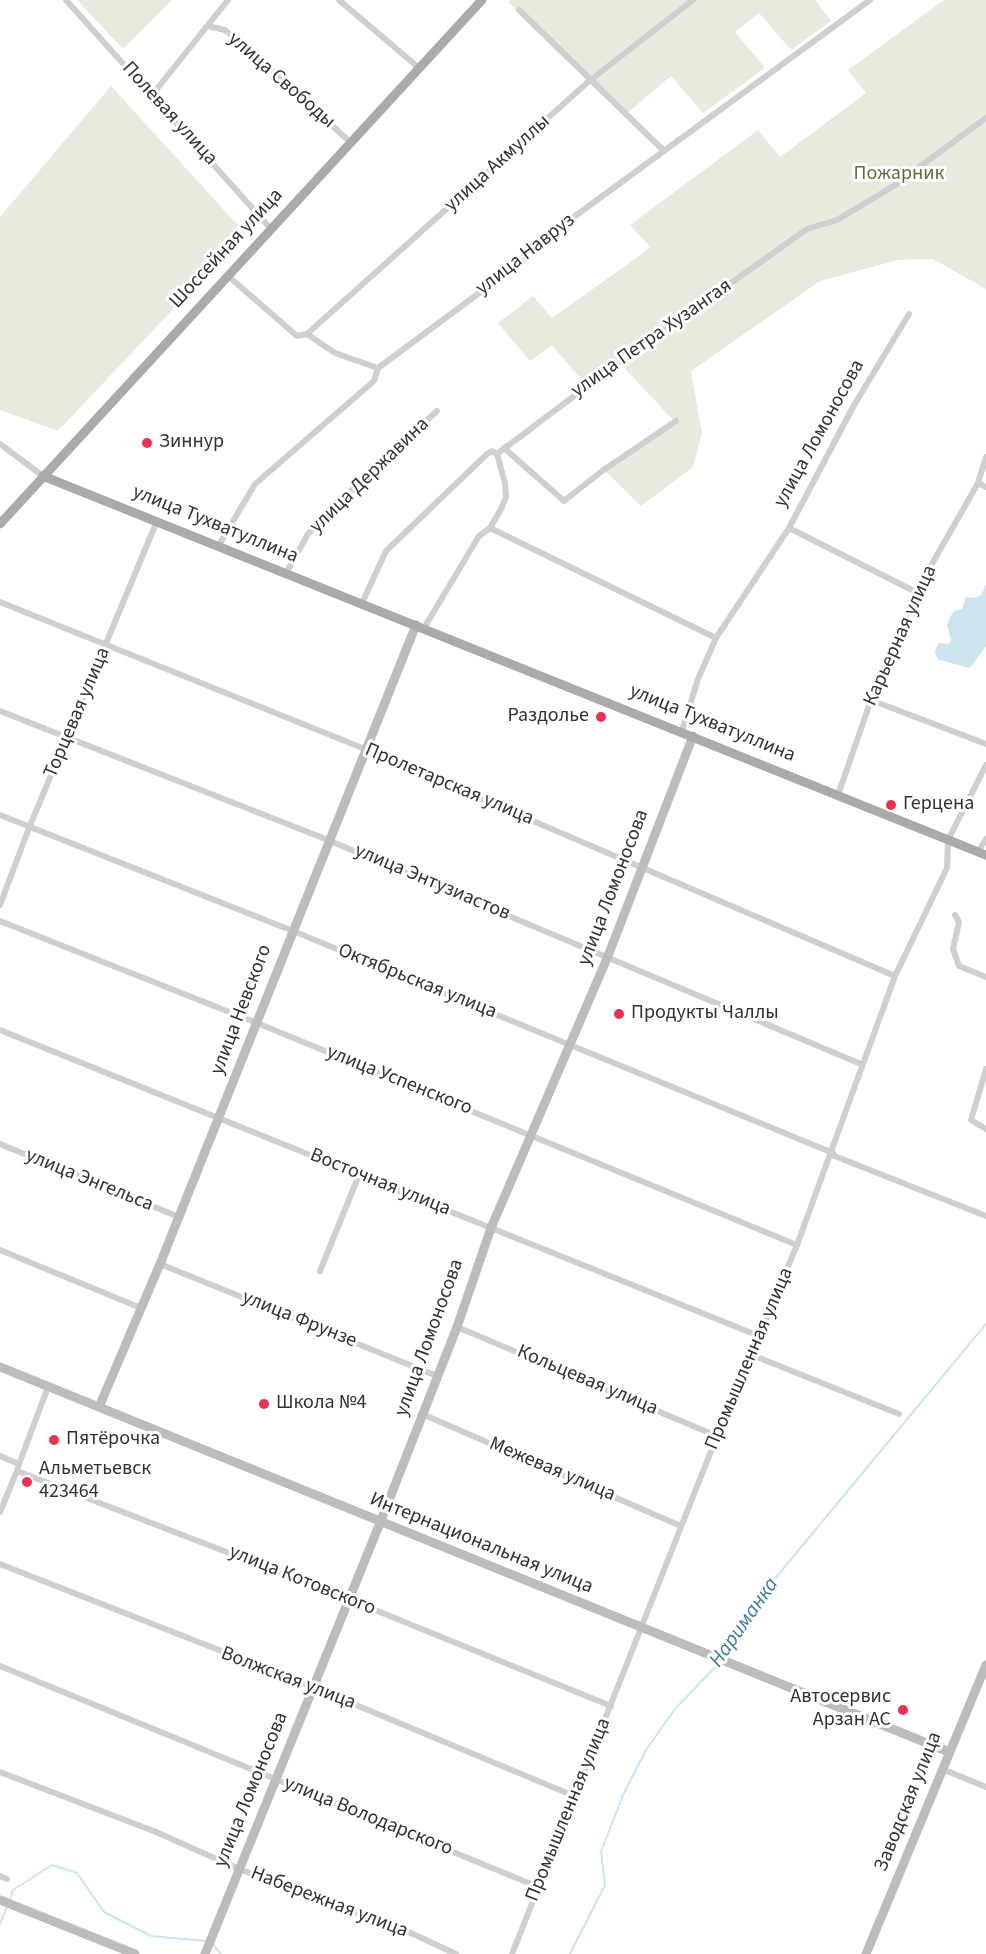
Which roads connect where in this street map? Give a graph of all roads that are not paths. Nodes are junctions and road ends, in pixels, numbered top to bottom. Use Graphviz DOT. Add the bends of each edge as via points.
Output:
graph roads {
  1 [pos="66,0"];
  2 [pos="228,0"];
  3 [pos="339,0"];
  4 [pos="482,0"];
  5 [pos="693,0"];
  6 [pos="870,0"];
  7 [pos="519,10"];
  8 [pos="208,26"];
  9 [pos="419,68"];
  10 [pos="591,80"];
  11 [pos="152,95"];
  12 [pos="986,118"];
  13 [pos="350,142"];
  14 [pos="664,151"];
  15 [pos="271,229"];
  16 [pos="227,275"];
  17 [pos="909,314"];
  18 [pos="307,334"];
  19 [pos="378,368"];
  20 [pos="437,411"];
  21 [pos="676,421"];
  22 [pos="0,444"];
  23 [pos="504,448"];
  24 [pos="496,454"];
  25 [pos="986,457"];
  26 [pos="43,476"];
  27 [pos="978,483"];
  28 [pos="986,487"];
  29 [pos="157,521"];
  30 [pos="0,524"];
  31 [pos="490,528"];
  32 [pos="789,528"];
  33 [pos="219,545"];
  34 [pos="286,573"];
  35 [pos="916,592"];
  36 [pos="0,602"];
  37 [pos="362,603"];
  38 [pos="420,627"];
  39 [pos="716,638"];
  40 [pos="108,644"];
  41 [pos="871,700"];
  42 [pos="0,711"];
  43 [pos="682,731"];
  44 [pos="693,736"];
  45 [pos="67,739"];
  46 [pos="986,744"];
  47 [pos="364,748"];
  48 [pos="986,765"];
  49 [pos="838,795"];
  50 [pos="0,815"];
  51 [pos="29,828"];
  52 [pos="328,840"];
  53 [pos="948,840"];
  54 [pos="986,840"];
  55 [pos="982,854"];
  56 [pos="641,866"];
  57 [pos="0,905"];
  58 [pos="955,915"];
  59 [pos="0,921"];
  60 [pos="293,931"];
  61 [pos="608,956"];
  62 [pos="895,976"];
  63 [pos="986,978"];
  64 [pos="257,1023"];
  65 [pos="0,1030"];
  66 [pos="571,1045"];
  67 [pos="861,1064"];
  68 [pos="986,1069"];
  69 [pos="219,1118"];
  70 [pos="986,1129"];
  71 [pos="532,1135"];
  72 [pos="0,1144"];
  73 [pos="833,1154"];
  74 [pos="359,1175"];
  75 [pos="986,1216"];
  76 [pos="179,1217"];
  77 [pos="491,1228"];
  78 [pos="797,1245"];
  79 [pos="0,1250"];
  80 [pos="160,1264"];
  81 [pos="320,1271"];
  82 [pos="141,1308"];
  83 [pos="457,1326"];
  84 [pos="759,1336"];
  85 [pos="752,1355"];
  86 [pos="0,1367"];
  87 [pos="437,1376"];
  88 [pos="48,1387"];
  89 [pos="99,1407"];
  90 [pos="422,1414"];
  91 [pos="899,1414"];
  92 [pos="717,1436"];
  93 [pos="0,1456"];
  94 [pos="18,1467"];
  95 [pos="0,1512"];
  96 [pos="380,1523"];
  97 [pos="681,1526"];
  98 [pos="0,1564"];
  99 [pos="348,1599"];
  100 [pos="641,1629"];
  101 [pos="986,1665"];
  102 [pos="0,1666"];
  103 [pos="313,1688"];
  104 [pos="611,1706"];
  105 [pos="949,1752"];
  106 [pos="942,1769"];
  107 [pos="0,1772"];
  108 [pos="276,1779"];
  109 [pos="986,1787"];
  110 [pos="574,1796"];
  111 [pos="239,1869"];
  112 [pos="536,1887"];
  113 [pos="1,1900"];
  114 [pos="205,1952"];
  115 [pos="135,1954"];
  116 [pos="456,1954"];
  117 [pos="512,1954"];
  118 [pos="866,1954"];
  1 -- 11 [label="street, Полевая улица"];
  2 -- 8 [label="street"];
  3 -- 9 [label="street"];
  4 -- 9 [label="main road, Шоссейная улица"];
  5 -- 10 [label="street, улица Акмуллы"];
  6 -- 14 [label="street, улица Навруз"];
  7 -- 10 [label="street"];
  8 -- 11 [label="street"];
  8 -- 13 [label="street, улица Свободы" via="225,30 244,45"];
  9 -- 13 [label="main road, Шоссейная улица"];
  10 -- 14 [label="street"];
  10 -- 18 [label="street, улица Акмуллы"];
  11 -- 15 [label="street, Полевая улица"];
  12 -- 23 [label="street, улица Петра Хузангая" via="892,188 837,220 807,229"];
  13 -- 15 [label="main road, Шоссейная улица"];
  14 -- 19 [label="street, улица Навруз"];
  15 -- 16 [label="main road, Шоссейная улица"];
  16 -- 18 [label="street" via="287,330 297,336"];
  16 -- 26 [label="main road, Шоссейная улица"];
  17 -- 32 [label="street, улица Ломоносова" via="853,407"];
  18 -- 19 [label="street" via="335,353"];
  19 -- 33 [label="street, улица Навруз" via="374,381 255,484"];
  20 -- 34 [label="street, улица Державина" via="331,509 308,534"];
  21 -- 23 [label="street" via="564,501"];
  22 -- 26 [label="street, улица Тухватуллина"];
  23 -- 24 [label="street, улица Петра Хузангая"];
  24 -- 31 [label="street" via="506,497"];
  24 -- 37 [label="street, улица Петра Хузангая" via="487,454 386,551"];
  25 -- 27 [label="street, Карьерная улица"];
  26 -- 29 [label="main road, улица Тухватуллина"];
  26 -- 30 [label="main road, Шоссейная улица"];
  27 -- 28 [label="street"];
  27 -- 35 [label="street, Карьерная улица"];
  29 -- 33 [label="main road, улица Тухватуллина"];
  29 -- 40 [label="street, Торцевая улица"];
  31 -- 38 [label="street" via="479,536"];
  31 -- 39 [label="street"];
  32 -- 35 [label="street"];
  32 -- 39 [label="street, улица Ломоносова"];
  33 -- 34 [label="main road, улица Тухватуллина"];
  34 -- 37 [label="main road, улица Тухватуллина"];
  35 -- 41 [label="street, Карьерная улица"];
  36 -- 40 [label="street, Пролетарская улица"];
  37 -- 38 [label="main road, улица Тухватуллина"];
  38 -- 43 [label="main road, улица Тухватуллина"];
  38 -- 47 [label="street, улица Невского"];
  39 -- 43 [label="street, улица Ломоносова"];
  40 -- 45 [label="street, Торцевая улица"];
  40 -- 47 [label="street, Пролетарская улица"];
  41 -- 46 [label="street"];
  41 -- 49 [label="street, Карьерная улица"];
  42 -- 45 [label="street, улица Энтузиастов"];
  43 -- 44 [label="main road, улица Тухватуллина"];
  44 -- 49 [label="main road, улица Тухватуллина"];
  44 -- 56 [label="street, улица Ломоносова"];
  45 -- 51 [label="street, Торцевая улица"];
  45 -- 52 [label="street, улица Энтузиастов"];
  47 -- 52 [label="street, улица Невского"];
  47 -- 56 [label="street, Пролетарская улица"];
  48 -- 53 [label="street, Промышленная улица"];
  49 -- 53 [label="main road, улица Тухватуллина"];
  50 -- 51 [label="street, Октябрьская улица"];
  51 -- 57 [label="street, Торцевая улица"];
  51 -- 60 [label="street, Октябрьская улица"];
  52 -- 60 [label="street, улица Невского"];
  52 -- 61 [label="street, улица Энтузиастов"];
  53 -- 55 [label="main road, улица Тухватуллина"];
  53 -- 62 [label="street, Промышленная улица" via="947,868"];
  54 -- 55 [label="street"];
  56 -- 61 [label="street, улица Ломоносова"];
  56 -- 62 [label="street, Пролетарская улица"];
  58 -- 63 [label="street" via="959,922 953,949 959,966"];
  59 -- 64 [label="street, улица Успенского"];
  60 -- 64 [label="street, улица Невского"];
  60 -- 66 [label="street, Октябрьская улица"];
  61 -- 66 [label="street, улица Ломоносова"];
  61 -- 67 [label="street, улица Энтузиастов"];
  62 -- 67 [label="street, Промышленная улица"];
  64 -- 69 [label="street, улица Невского"];
  64 -- 71 [label="street, улица Успенского"];
  65 -- 69 [label="street, Восточная улица"];
  66 -- 71 [label="street, улица Ломоносова"];
  66 -- 73 [label="street, Октябрьская улица"];
  67 -- 73 [label="street, Промышленная улица"];
  68 -- 70 [label="street" via="970,1120"];
  69 -- 74 [label="street, Восточная улица"];
  69 -- 76 [label="street, улица Невского"];
  71 -- 77 [label="street, улица Ломоносова"];
  71 -- 78 [label="street, улица Успенского"];
  72 -- 76 [label="street, улица Энгельса"];
  73 -- 75 [label="street, Октябрьская улица"];
  73 -- 78 [label="street, Промышленная улица"];
  74 -- 77 [label="street, Восточная улица"];
  74 -- 81 [label="street"];
  76 -- 80 [label="street, улица Невского"];
  77 -- 83 [label="street, улица Ломоносова"];
  77 -- 84 [label="street, Восточная улица"];
  78 -- 84 [label="street, Промышленная улица"];
  79 -- 82 [label="street"];
  80 -- 82 [label="street, улица Невского"];
  80 -- 87 [label="street, улица Фрунзе"];
  82 -- 89 [label="street, улица Невского"];
  83 -- 87 [label="street, улица Ломоносова"];
  83 -- 92 [label="street, Кольцевая улица"];
  84 -- 85 [label="street, Промышленная улица"];
  85 -- 91 [label="street"];
  85 -- 92 [label="street, Промышленная улица"];
  86 -- 88 [label="street, Интернациональная улица"];
  87 -- 90 [label="street, улица Ломоносова"];
  88 -- 89 [label="street, Интернациональная улица"];
  88 -- 94 [label="street"];
  89 -- 96 [label="street, Интернациональная улица"];
  90 -- 96 [label="street, улица Ломоносова"];
  90 -- 97 [label="street, Межевая улица"];
  92 -- 97 [label="street, Промышленная улица"];
  93 -- 94 [label="street, улица Котовского"];
  94 -- 95 [label="street"];
  94 -- 99 [label="street, улица Котовского"];
  96 -- 99 [label="street, улица Ломоносова"];
  96 -- 100 [label="street, Интернациональная улица"];
  97 -- 100 [label="street, Промышленная улица"];
  98 -- 103 [label="street, Волжская улица"];
  99 -- 103 [label="street, улица Ломоносова"];
  99 -- 104 [label="street, улица Котовского"];
  100 -- 104 [label="street, Промышленная улица"];
  100 -- 105 [label="street, Интернациональная улица"];
  101 -- 105 [label="street, Заводская улица"];
  102 -- 108 [label="street, улица Володарского"];
  103 -- 108 [label="street, улица Ломоносова"];
  103 -- 110 [label="street, Волжская улица"];
  104 -- 110 [label="street, Промышленная улица"];
  105 -- 106 [label="street, Заводская улица"];
  106 -- 109 [label="street"];
  106 -- 118 [label="street, Заводская улица"];
  107 -- 111 [label="street, Набережная улица" via="156,1832"];
  108 -- 111 [label="street, улица Ломоносова"];
  108 -- 112 [label="street, улица Володарского"];
  110 -- 112 [label="street, Промышленная улица"];
  111 -- 114 [label="street, улица Ломоносова"];
  111 -- 116 [label="street, Набережная улица" via="375,1919"];
  112 -- 117 [label="street, Промышленная улица"];
  113 -- 115 [label="street"];
}
